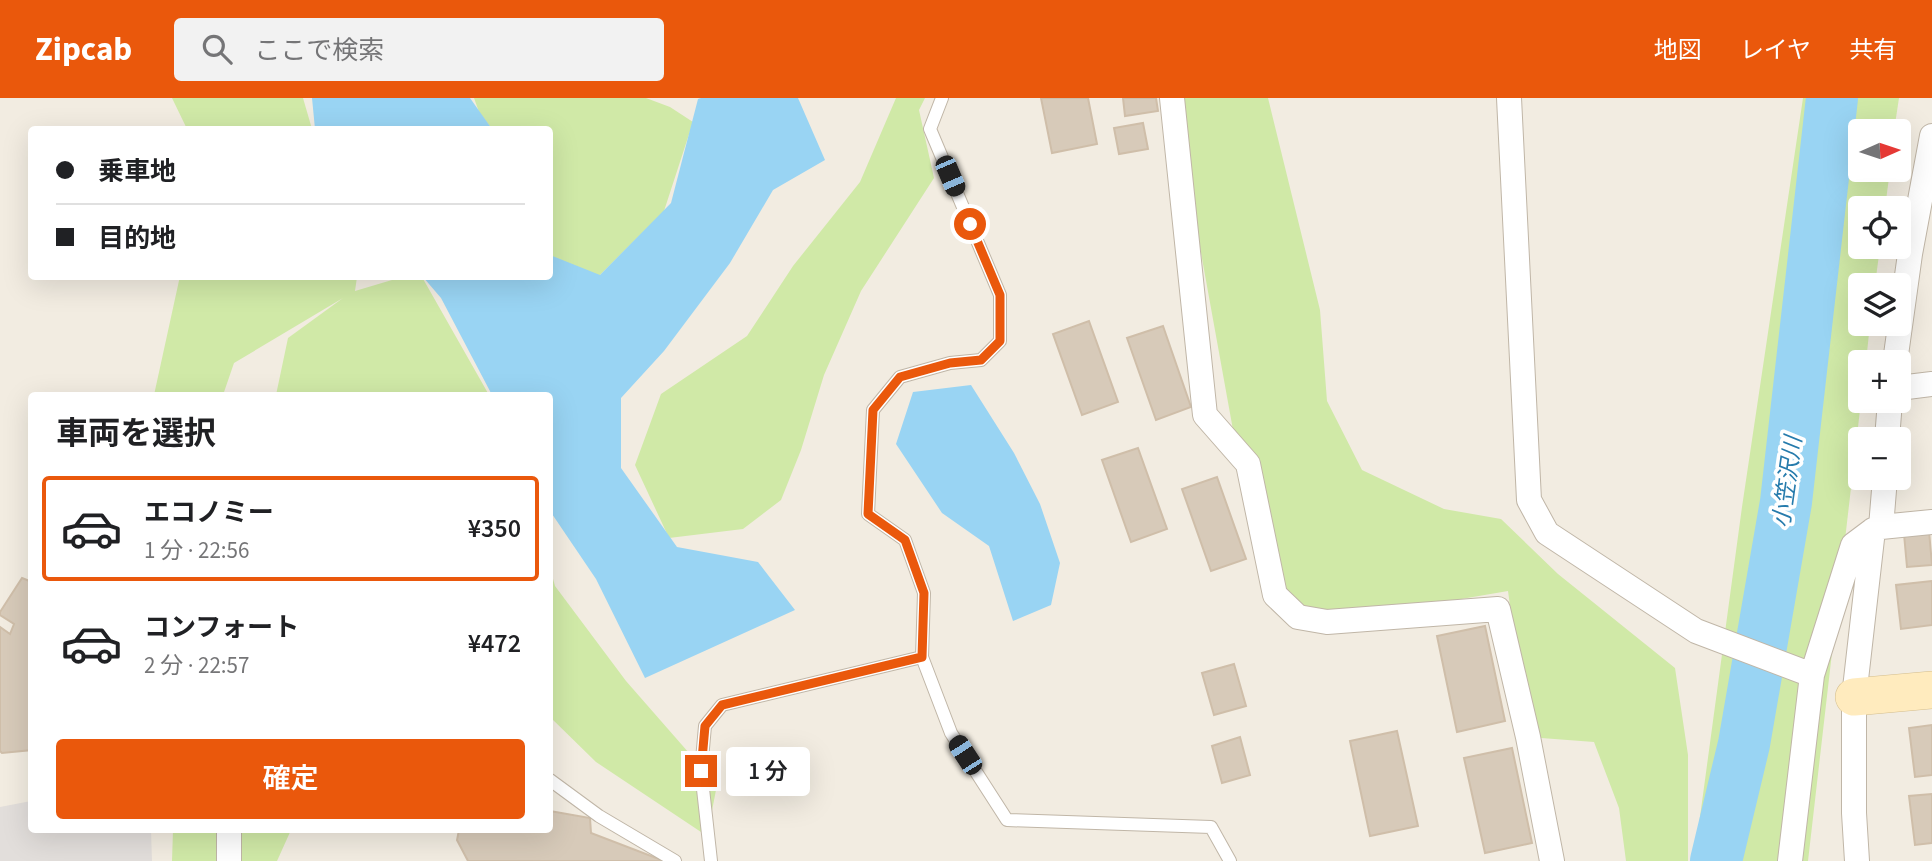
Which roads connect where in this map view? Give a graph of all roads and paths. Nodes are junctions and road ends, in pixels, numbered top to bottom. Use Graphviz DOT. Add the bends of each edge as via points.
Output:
graph roads {
  1 [pos="942,98"];
  2 [pos="1172,98"];
  3 [pos="1509,98"];
  4 [pos="1932,136"];
  5 [pos="1921,253"];
  6 [pos="1898,350"];
  7 [pos="1932,384"];
  8 [pos="1911,387"];
  9 [pos="1883,490"];
  10 [pos="1932,522"];
  11 [pos="1877,529"];
  12 [pos="922,657"];
  13 [pos="1812,675"];
  14 [pos="1932,690"];
  15 [pos="1854,697"];
  16 [pos="553,782"];
  17 [pos="229,833"];
  18 [pos="229,861"];
  19 [pos="675,861"];
  20 [pos="710,861"];
  21 [pos="1230,861"];
  22 [pos="1552,861"];
  23 [pos="1790,861"];
  24 [pos="1857,861"];
  1 -- 12 [label="lane" via="930,129 1000,295 1000,341 981,360 900,377 873,410 868,514 905,540 924,593"];
  2 -- 22 [label="street" via="1205,415 1248,464 1275,595 1298,617 1327,622 1498,609"];
  3 -- 13 [label="street" via="1529,500 1547,533 1696,631"];
  4 -- 5 [label="street"];
  5 -- 6 [label="street"];
  7 -- 8 [label="street"];
  9 -- 11 [label="street"];
  10 -- 11 [label="street"];
  11 -- 13 [label="street" via="1853,545"];
  11 -- 15 [label="street"];
  12 -- 20 [label="lane" via="722,705 705,726 701,771"];
  12 -- 21 [label="lane" via="951,733 1007,820 1211,827"];
  13 -- 23 [label="street"];
  14 -- 15 [label="street"];
  15 -- 24 [label="street"];
  16 -- 19 [label="lane"];
  17 -- 18 [label="street"];
}
